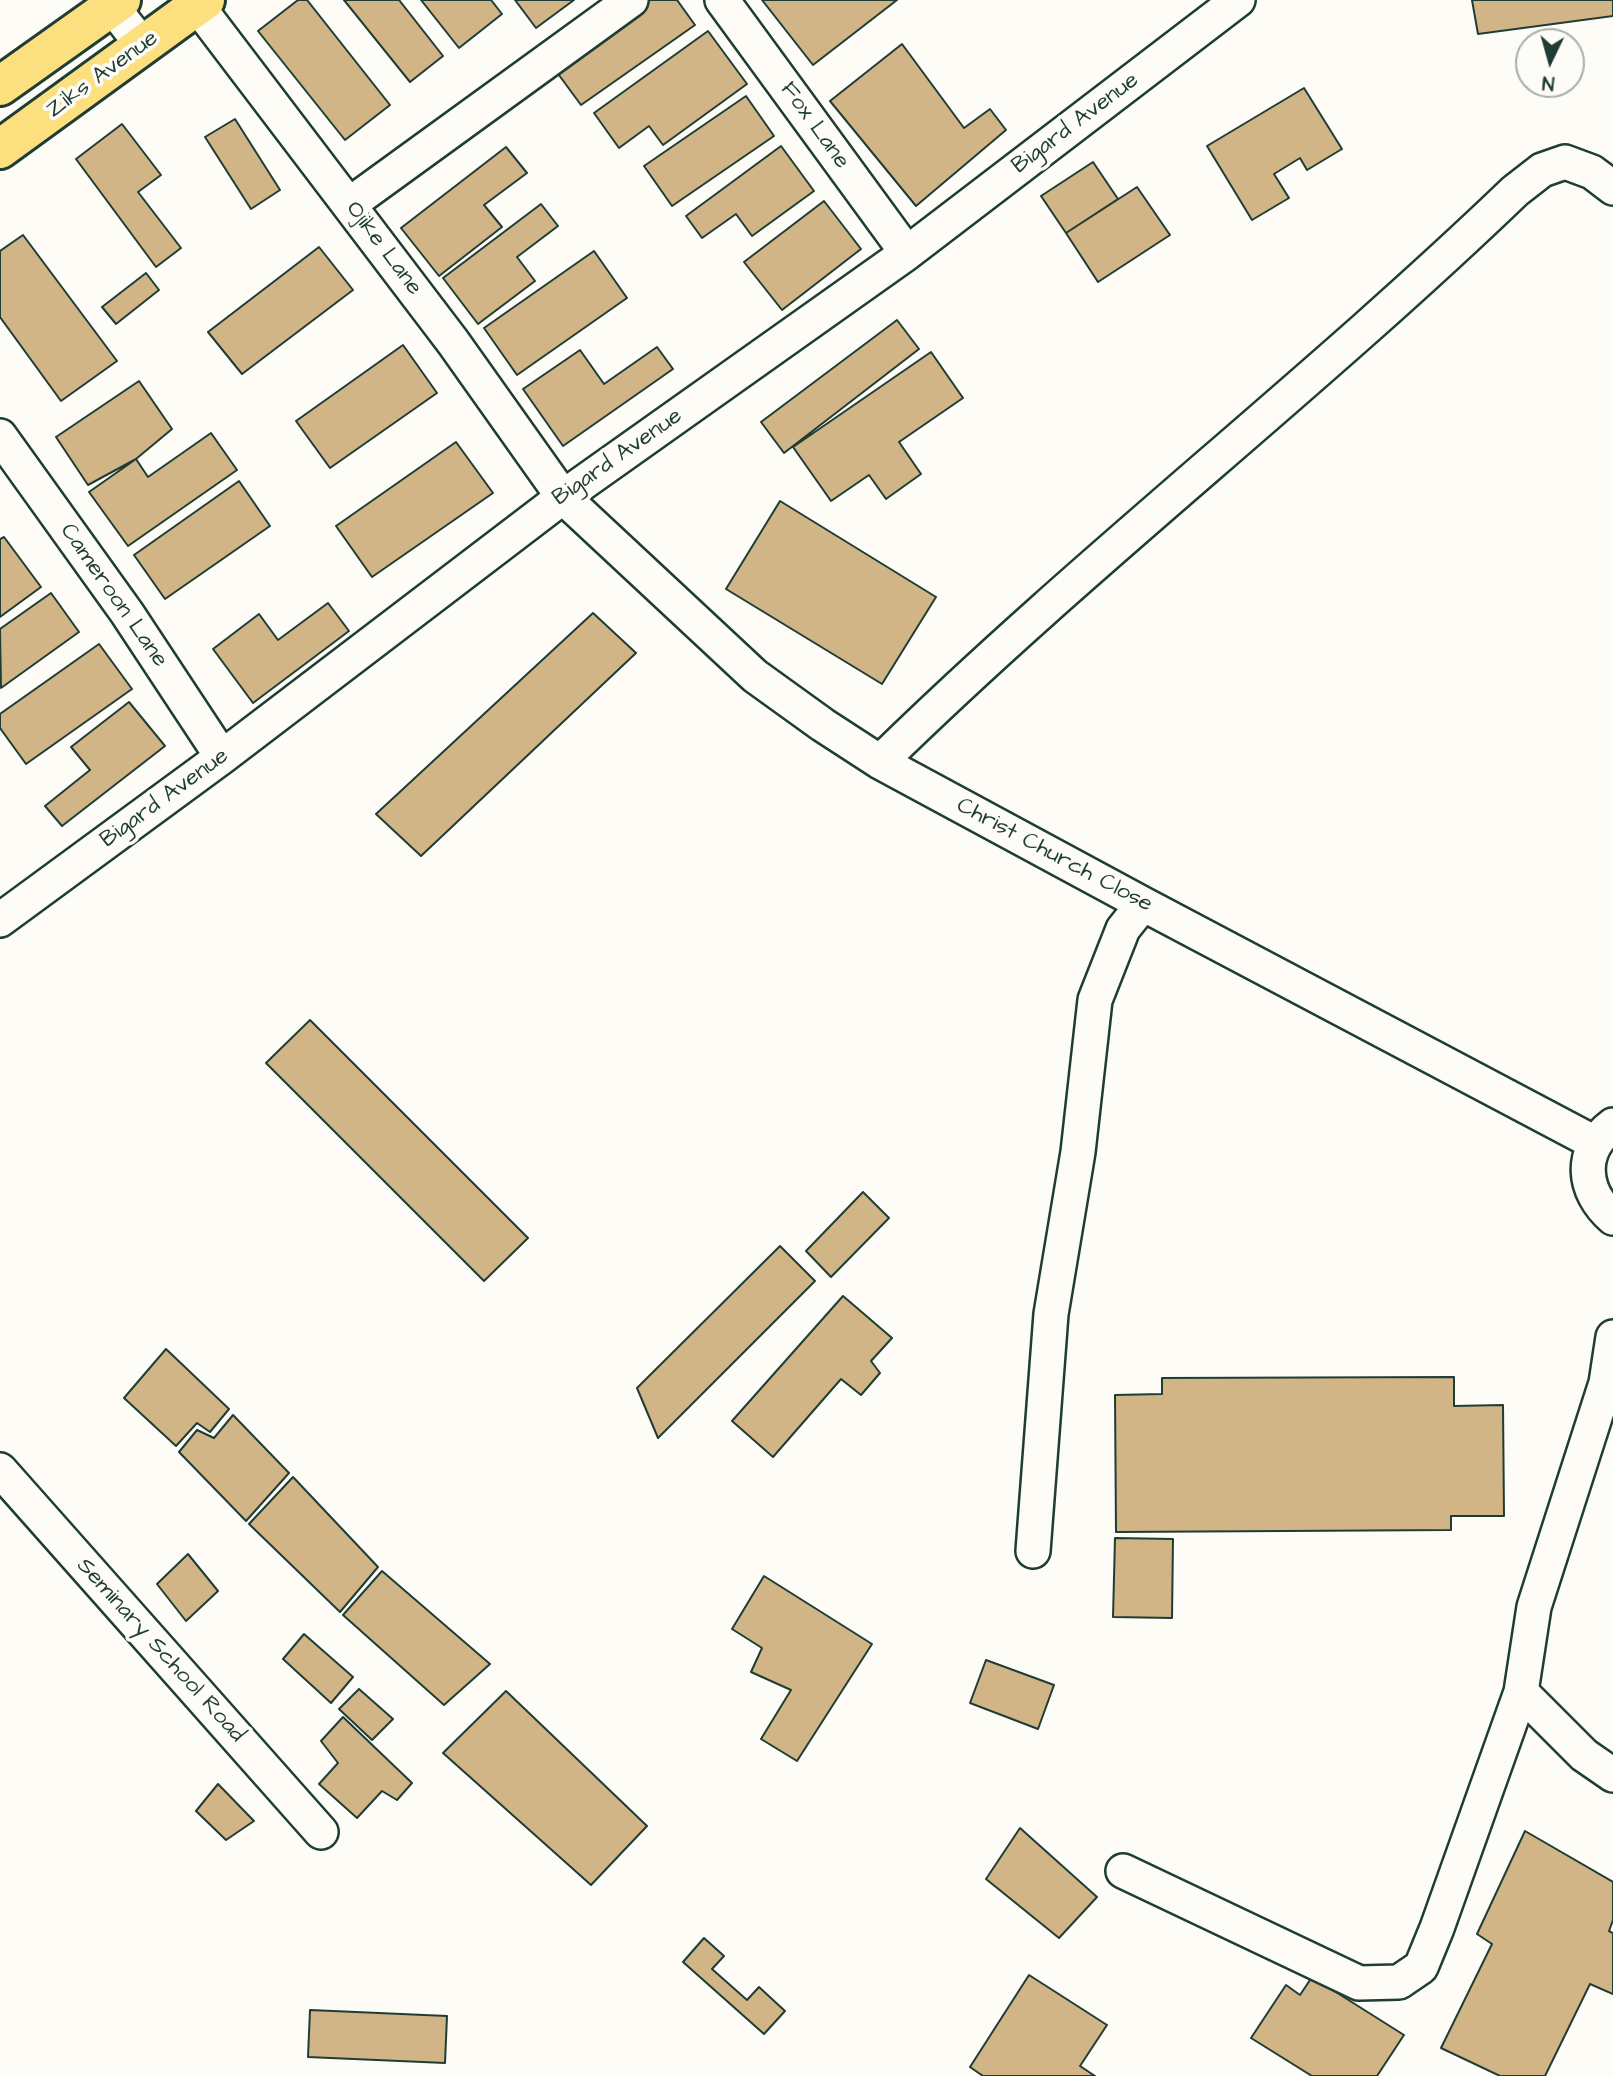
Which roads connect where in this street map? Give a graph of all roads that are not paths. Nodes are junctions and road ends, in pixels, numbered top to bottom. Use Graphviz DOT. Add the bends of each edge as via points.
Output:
graph roads {
  1 [pos="631,0"];
  2 [pos="722,0"];
  3 [pos="1238,0"];
  4 [pos="113,2"];
  5 [pos="198,2"];
  6 [pos="143,46"];
  7 [pos="0,86"];
  8 [pos="0,149"];
  9 [pos="1613,188"];
  10 [pos="350,204"];
  11 [pos="907,253"];
  12 [pos="0,436"];
  13 [pos="562,497"];
  14 [pos="222,757"];
  15 [pos="880,762"];
  16 [pos="1143,904"];
  17 [pos="0,920"];
  18 [pos="1604,1134"];
  19 [pos="1613,1218"];
  20 [pos="1613,1337"];
  21 [pos="0,1470"];
  22 [pos="1033,1551"];
  23 [pos="1521,1692"];
  24 [pos="1613,1775"];
  25 [pos="321,1832"];
  26 [pos="1123,1871"];
  1 -- 10 [label="street"];
  2 -- 11 [label="street, Fox Lane"];
  3 -- 11 [label="street, Bigard Avenue"];
  4 -- 6 [label="street"];
  4 -- 7 [label="main road"];
  5 -- 6 [label="main road, Ziks Avenue"];
  5 -- 10 [label="street, Ojike Lane"];
  6 -- 8 [label="main road, Ziks Avenue"];
  9 -- 15 [label="street" via="1592,172 1565,162 1542,170 1515,191 1328,364 957,687"];
  10 -- 13 [label="street, Ojike Lane"];
  11 -- 13 [label="street, Bigard Avenue"];
  12 -- 14 [label="street, Cameroon Lane" via="127,613"];
  13 -- 14 [label="street, Bigard Avenue"];
  13 -- 15 [label="street, Christ Church Close" via="755,676"];
  14 -- 17 [label="street, Bigard Avenue"];
  15 -- 16 [label="street, Christ Church Close"];
  16 -- 18 [label="street, Christ Church Close"];
  16 -- 22 [label="street" via="1123,929 1095,1000 1078,1152 1051,1314"];
  18 -- 19 [label="street" via="1590,1156 1588,1174 1591,1192"];
  20 -- 23 [label="street" via="1606,1383 1534,1607"];
  21 -- 25 [label="street, Seminary School Road"];
  23 -- 24 [label="street" via="1584,1755"];
  23 -- 26 [label="street" via="1421,1967 1399,1982 1359,1983"];
}
